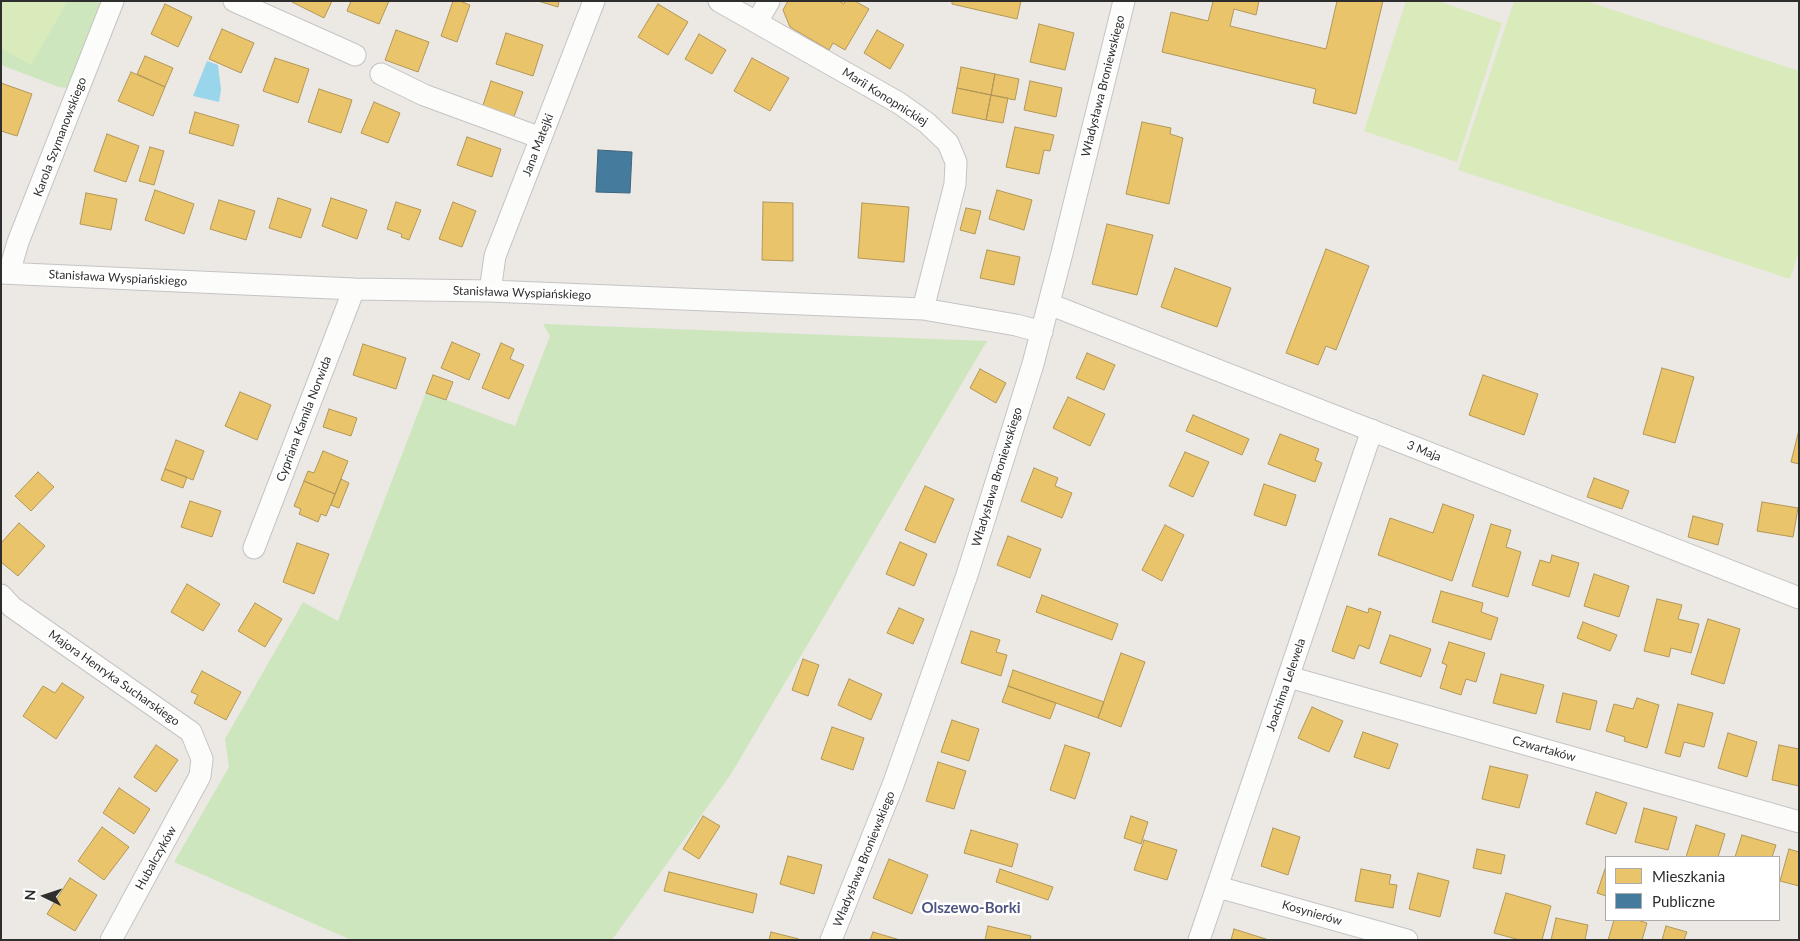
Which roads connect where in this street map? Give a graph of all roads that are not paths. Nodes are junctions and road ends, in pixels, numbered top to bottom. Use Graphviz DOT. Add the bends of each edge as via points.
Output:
graph roads {
  1 [pos="113,1"];
  2 [pos="234,1"];
  3 [pos="594,1"];
  4 [pos="719,1"];
  5 [pos="769,1"];
  6 [pos="1124,1"];
  7 [pos="757,22"];
  8 [pos="355,55"];
  9 [pos="381,74"];
  10 [pos="541,138"];
  11 [pos="5,273"];
  12 [pos="354,289"];
  13 [pos="490,291"];
  14 [pos="1049,304"];
  15 [pos="923,309"];
  16 [pos="1042,332"];
  17 [pos="1372,430"];
  18 [pos="254,548"];
  19 [pos="1,595"];
  20 [pos="1799,598"];
  21 [pos="1289,676"];
  22 [pos="200,776"];
  23 [pos="1799,822"];
  24 [pos="1218,887"];
  25 [pos="111,940"];
  26 [pos="831,940"];
  27 [pos="1199,940"];
  28 [pos="1407,940"];
  1 -- 11 [label="street, Karola Szymanowskiego"];
  2 -- 8 [label="street"];
  3 -- 10 [label="street, Jana Matejki"];
  4 -- 7 [label="street, Marii Konopnickiej"];
  5 -- 7 [label="street"];
  6 -- 14 [label="street, Władysława Broniewskiego"];
  7 -- 15 [label="street, Marii Konopnickiej" via="899,103 927,122 948,144 956,162 955,184"];
  9 -- 10 [label="street" via="424,96"];
  10 -- 13 [label="street, Jana Matejki" via="495,256"];
  11 -- 12 [label="street, Stanisława Wyspiańskiego"];
  12 -- 13 [label="street, Stanisława Wyspiańskiego"];
  12 -- 18 [label="street, Cypriana Kamila Norwida"];
  13 -- 15 [label="street, Stanisława Wyspiańskiego"];
  14 -- 16 [label="street, Władysława Broniewskiego"];
  14 -- 17 [label="street, 3 Maja"];
  15 -- 16 [label="street, Stanisława Wyspiańskiego"];
  16 -- 26 [label="street, Władysława Broniewskiego" via="963,584 894,785"];
  17 -- 20 [label="street, 3 Maja"];
  17 -- 21 [label="street, Joachima Lelewela"];
  19 -- 22 [label="street, Majora Henryka Sucharskiego" via="12,607 191,732 202,759"];
  21 -- 23 [label="street, Czwartaków"];
  21 -- 24 [label="street, Joachima Lelewela"];
  22 -- 25 [label="street, Hubalczyków"];
  24 -- 27 [label="street, Joachima Lelewela"];
  24 -- 28 [label="street, Kosynierów"];
}
